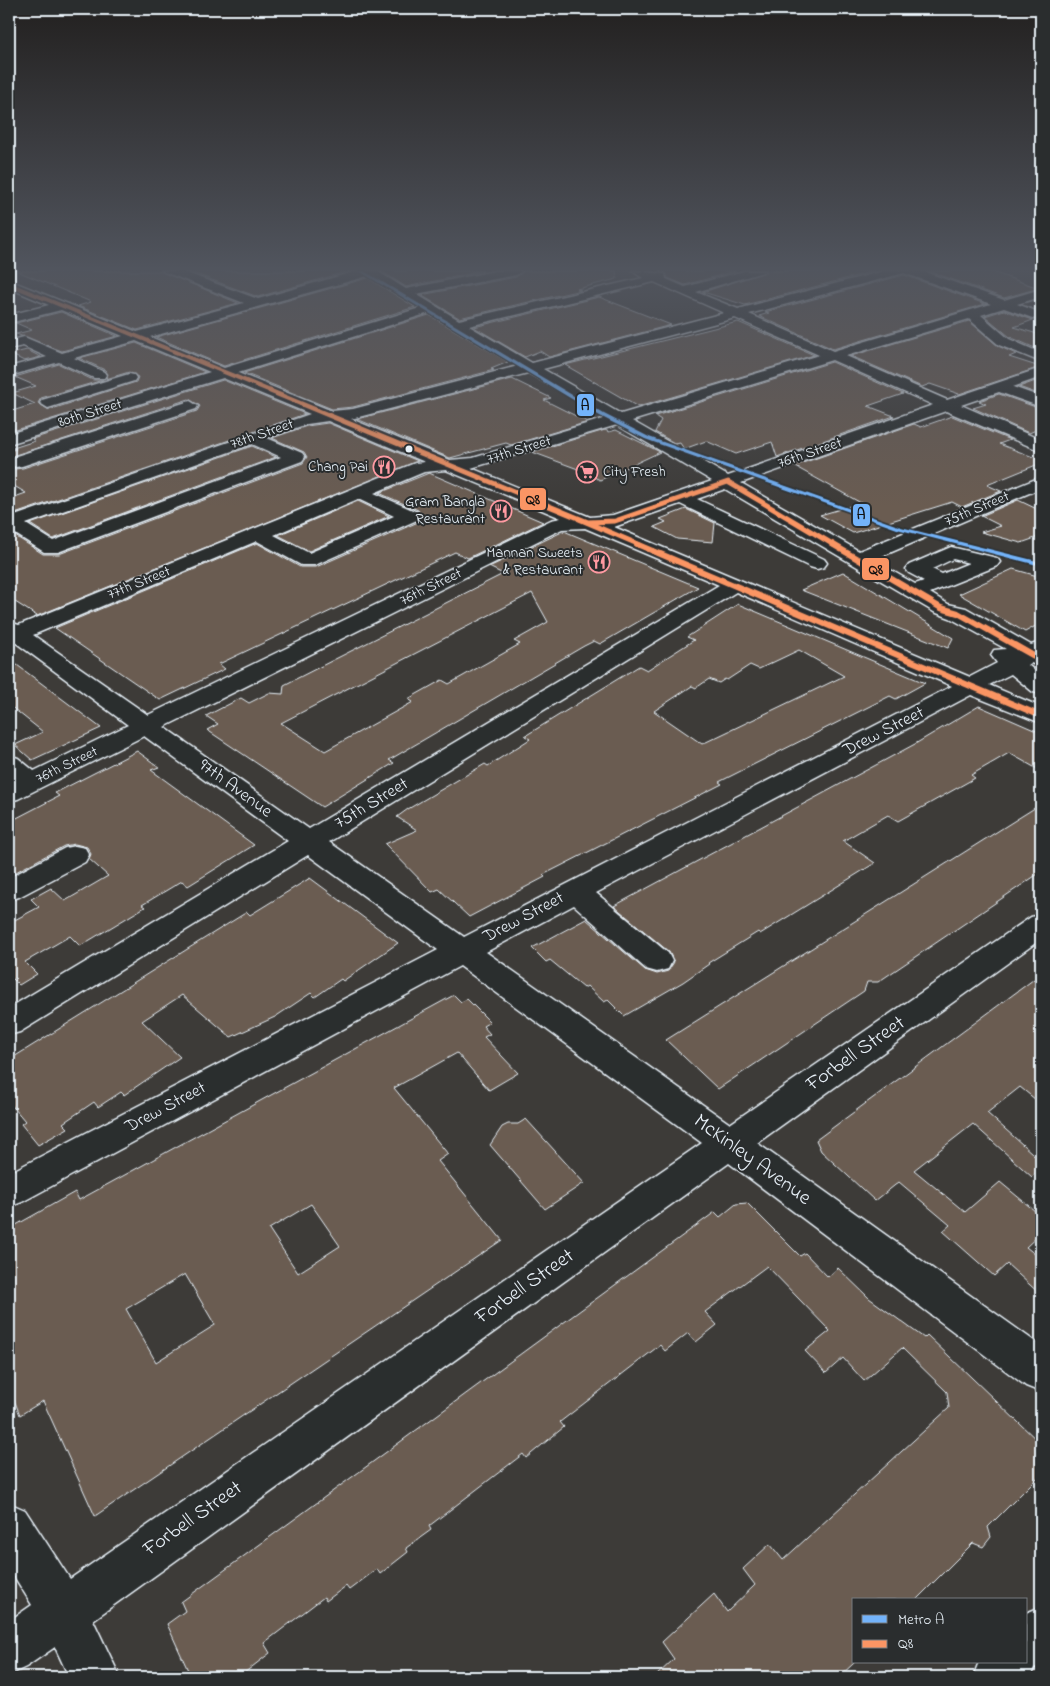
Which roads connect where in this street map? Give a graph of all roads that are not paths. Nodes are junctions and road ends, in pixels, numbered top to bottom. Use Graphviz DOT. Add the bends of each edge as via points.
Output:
graph roads {
  1 [pos="44,350"];
  2 [pos="87,350"];
  3 [pos="170,350"];
  4 [pos="297,350"];
  5 [pos="497,350"];
  6 [pos="599,350"];
  7 [pos="818,350"];
  8 [pos="854,350"];
  9 [pos="1022,350"];
  10 [pos="833,356"];
  11 [pos="61,357"];
  12 [pos="1041,358"];
  13 [pos="528,368"];
  14 [pos="9,372"];
  15 [pos="224,372"];
  16 [pos="1041,372"];
  17 [pos="99,375"];
  18 [pos="129,378"];
  19 [pos="999,387"];
  20 [pos="83,392"];
  21 [pos="1041,402"];
  22 [pos="48,403"];
  23 [pos="947,405"];
  24 [pos="114,406"];
  25 [pos="190,406"];
  26 [pos="330,417"];
  27 [pos="616,420"];
  28 [pos="144,421"];
  29 [pos="37,430"];
  30 [pos="253,438"];
  31 [pos="9,439"];
  32 [pos="66,446"];
  33 [pos="1041,446"];
  34 [pos="16,462"];
  35 [pos="448,465"];
  36 [pos="728,482"];
  37 [pos="1041,482"];
  38 [pos="360,493"];
  39 [pos="681,498"];
  40 [pos="588,522"];
  41 [pos="10,523"];
  42 [pos="258,534"];
  43 [pos="894,544"];
  44 [pos="858,559"];
  45 [pos="932,562"];
  46 [pos="817,563"];
  47 [pos="942,582"];
  48 [pos="735,584"];
  49 [pos="914,592"];
  50 [pos="12,633"];
  51 [pos="1032,657"];
  52 [pos="970,687"];
  53 [pos="1041,688"];
  54 [pos="1041,716"];
  55 [pos="147,726"];
  56 [pos="9,763"];
  57 [pos="31,782"];
  58 [pos="9,793"];
  59 [pos="309,842"];
  60 [pos="75,855"];
  61 [pos="9,890"];
  62 [pos="576,891"];
  63 [pos="1041,924"];
  64 [pos="462,951"];
  65 [pos="657,961"];
  66 [pos="9,1024"];
  67 [pos="730,1143"];
  68 [pos="9,1191"];
  69 [pos="1041,1372"];
  70 [pos="9,1526"];
  71 [pos="63,1611"];
  72 [pos="1041,1630"];
  73 [pos="1028,1645"];
  74 [pos="9,1650"];
  75 [pos="1010,1664"];
  76 [pos="95,1677"];
  77 [pos="998,1677"];
  1 -- 11 [label="street"];
  2 -- 11 [label="street"];
  3 -- 15 [label="street"];
  4 -- 15 [label="street, 80th Street"];
  5 -- 13 [label="street"];
  6 -- 13 [label="street, 78th Street"];
  7 -- 10 [label="street"];
  8 -- 10 [label="street, 77th Street"];
  9 -- 12 [label="street"];
  10 -- 23 [label="street"];
  10 -- 27 [label="street, 77th Street"];
  11 -- 14 [label="street"];
  11 -- 17 [label="street"];
  13 -- 26 [label="street, 78th Street" via="353,414"];
  13 -- 27 [label="street"];
  15 -- 24 [label="street, 80th Street"];
  15 -- 26 [label="street"];
  16 -- 19 [label="street, 76th Street"];
  18 -- 20 [label="street"];
  19 -- 21 [label="street"];
  19 -- 23 [label="street, 76th Street"];
  20 -- 22 [label="street"];
  20 -- 24 [label="street"];
  23 -- 33 [label="street"];
  23 -- 36 [label="street, 76th Street"];
  24 -- 28 [label="street"];
  24 -- 29 [label="street, 80th Street"];
  25 -- 28 [label="street"];
  26 -- 30 [label="street, 78th Street" via="305,419"];
  26 -- 35 [label="street"];
  27 -- 35 [label="street, 77th Street" via="474,463"];
  27 -- 36 [label="street"];
  28 -- 32 [label="street"];
  29 -- 31 [label="street, 80th Street"];
  29 -- 32 [label="street"];
  30 -- 41 [label="street, 78th Street"];
  30 -- 41 [label="street" via="296,457 51,548"];
  32 -- 34 [label="street"];
  35 -- 38 [label="street, 77th Street" via="422,468"];
  35 -- 40 [label="street"];
  36 -- 39 [label="street, 76th Street"];
  36 -- 44 [label="street"];
  37 -- 43 [label="street, 75th Street"];
  38 -- 42 [label="street, 77th Street"];
  38 -- 42 [label="street" via="410,516 308,561"];
  39 -- 40 [label="street, 76th Street" via="615,521"];
  39 -- 46 [label="street"];
  40 -- 48 [label="street"];
  40 -- 55 [label="street, 76th Street" via="558,524"];
  42 -- 50 [label="street, 77th Street"];
  43 -- 44 [label="street, 75th Street"];
  43 -- 45 [label="street"];
  44 -- 49 [label="street"];
  45 -- 47 [label="street" via="916,569"];
  45 -- 47 [label="street" via="951,553 990,562"];
  47 -- 49 [label="street"];
  48 -- 52 [label="street"];
  48 -- 59 [label="street, 75th Street"];
  49 -- 51 [label="street" via="941,608 947,616"];
  50 -- 55 [label="street, 97th Avenue"];
  51 -- 52 [label="street, Drew Street"];
  51 -- 53 [label="street"];
  52 -- 54 [label="street"];
  52 -- 62 [label="street, Drew Street"];
  55 -- 57 [label="street, 76th Street"];
  55 -- 59 [label="street, 97th Avenue"];
  56 -- 57 [label="street"];
  57 -- 58 [label="street, 76th Street"];
  59 -- 64 [label="street, 97th Avenue"];
  59 -- 66 [label="street, 75th Street"];
  60 -- 61 [label="street"];
  62 -- 64 [label="street, Drew Street"];
  62 -- 65 [label="street"];
  63 -- 67 [label="street, Forbell Street"];
  64 -- 67 [label="street, McKinley Avenue"];
  64 -- 68 [label="street, Drew Street"];
  67 -- 69 [label="street, McKinley Avenue"];
  67 -- 71 [label="street, Forbell Street"];
  70 -- 71 [label="street"];
  71 -- 74 [label="street, Forbell Street"];
  71 -- 76 [label="street"];
  72 -- 73 [label="street"];
  75 -- 77 [label="street"];
}
